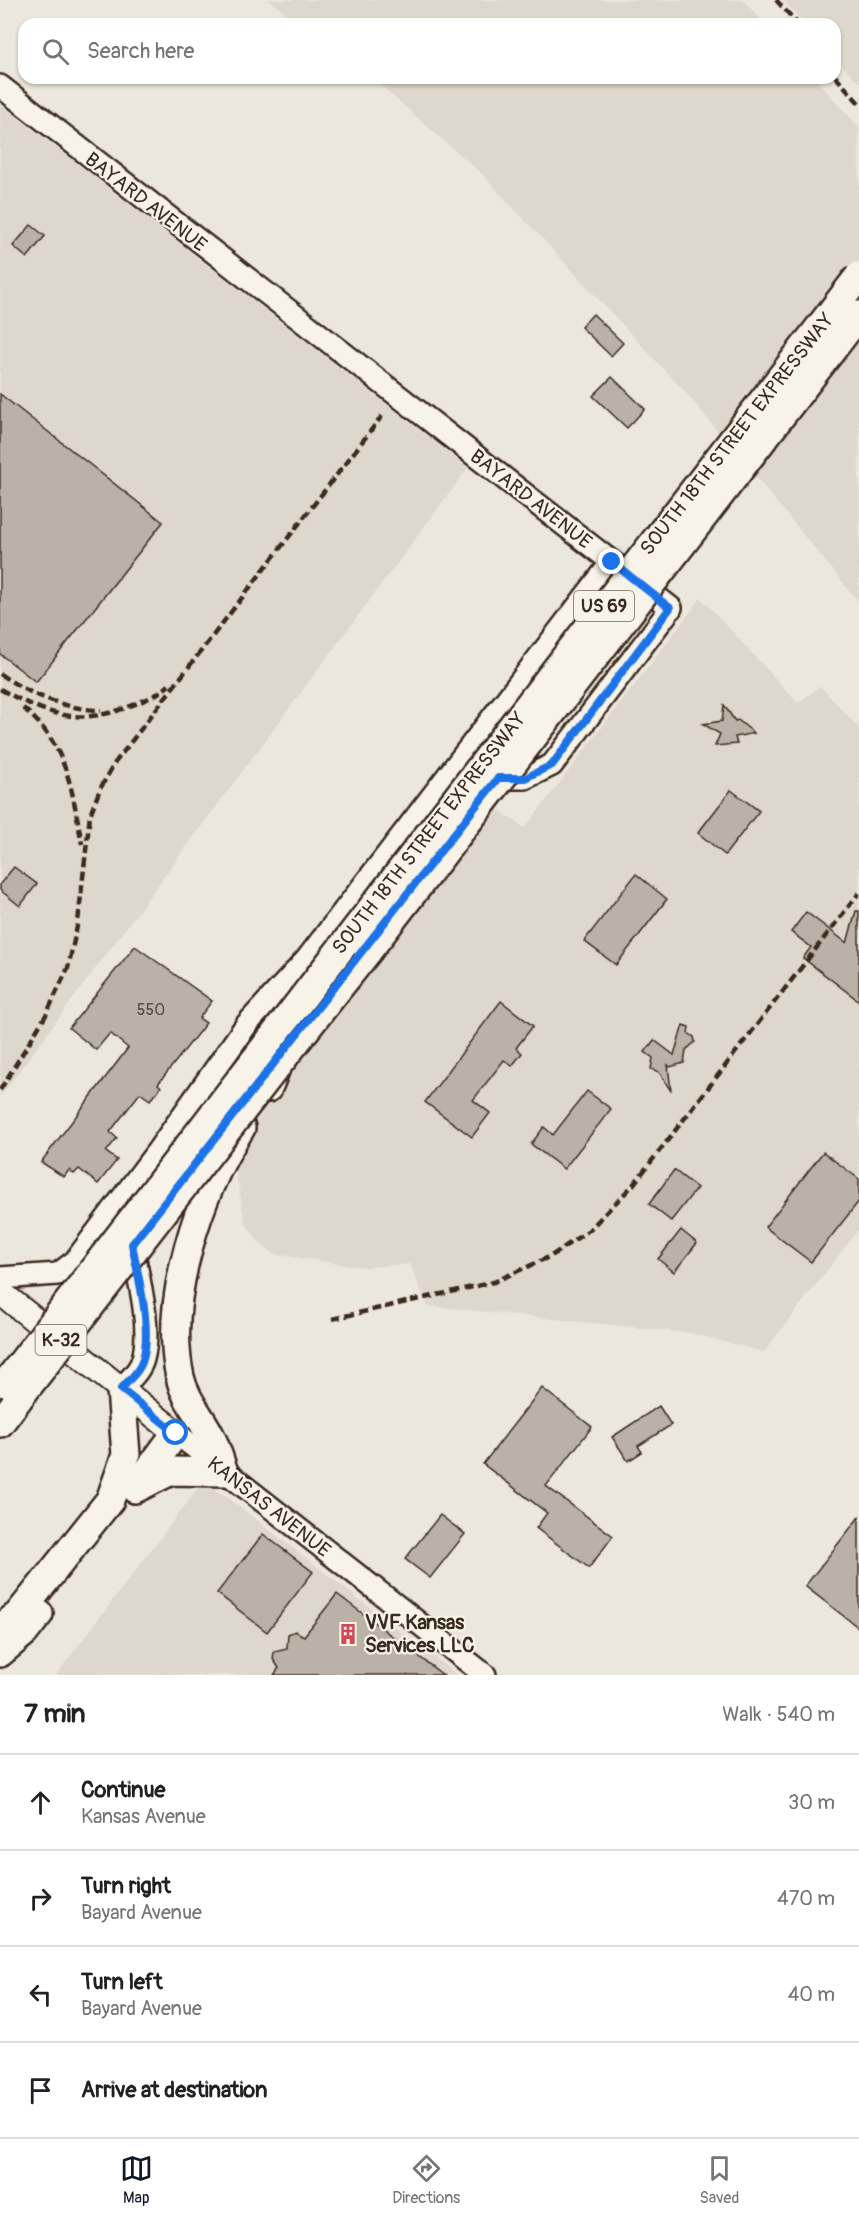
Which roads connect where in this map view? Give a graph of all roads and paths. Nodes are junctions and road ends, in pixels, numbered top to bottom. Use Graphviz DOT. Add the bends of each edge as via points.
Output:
graph roads {
  1 [pos="0,86"];
  2 [pos="859,276"];
  3 [pos="859,315"];
  4 [pos="612,562"];
  5 [pos="277,1066"];
  6 [pos="0,1278"];
  7 [pos="0,1292"];
  8 [pos="121,1389"];
  9 [pos="8,1390"];
  10 [pos="0,1423"];
  11 [pos="176,1433"];
  12 [pos="224,1472"];
  13 [pos="135,1489"];
  14 [pos="0,1628"];
  15 [pos="0,1653"];
  16 [pos="485,1675"];
  1 -- 4 [label="street, BAYARD AVENUE"];
  2 -- 9 [label="highway, SOUTH 18TH STREET EXPRESSWAY / US 69, bridge"];
  3 -- 5 [label="highway, SOUTH 18TH STREET EXPRESSWAY / US 69, bridge"];
  4 -- 6 [label="street" via="307,958 247,1024 75,1261 58,1274"];
  4 -- 8 [label="street, BAYARD AVENUE" via="670,608 552,765 525,778 498,778 132,1244 145,1323 143,1358"];
  5 -- 9 [label="highway, SOUTH 18TH STREET EXPRESSWAY / US 69, bridge"];
  5 -- 12 [label="highway, bridge" via="267,1091 226,1151 191,1239 176,1314 180,1376 190,1405 210,1434"];
  7 -- 8 [label="main road, KANSAS AVENUE / K-32"];
  8 -- 11 [label="main road, KANSAS AVENUE / K-32"];
  8 -- 14 [label="highway" via="126,1455 110,1500 18,1615"];
  9 -- 10 [label="highway, SOUTH 18TH STREET EXPRESSWAY / US 69"];
  11 -- 12 [label="street, KANSAS AVENUE"];
  11 -- 13 [label="highway"];
  12 -- 13 [label="highway" via="171,1471"];
  12 -- 16 [label="street, KANSAS AVENUE"];
  13 -- 15 [label="highway" via="25,1632"];
}
